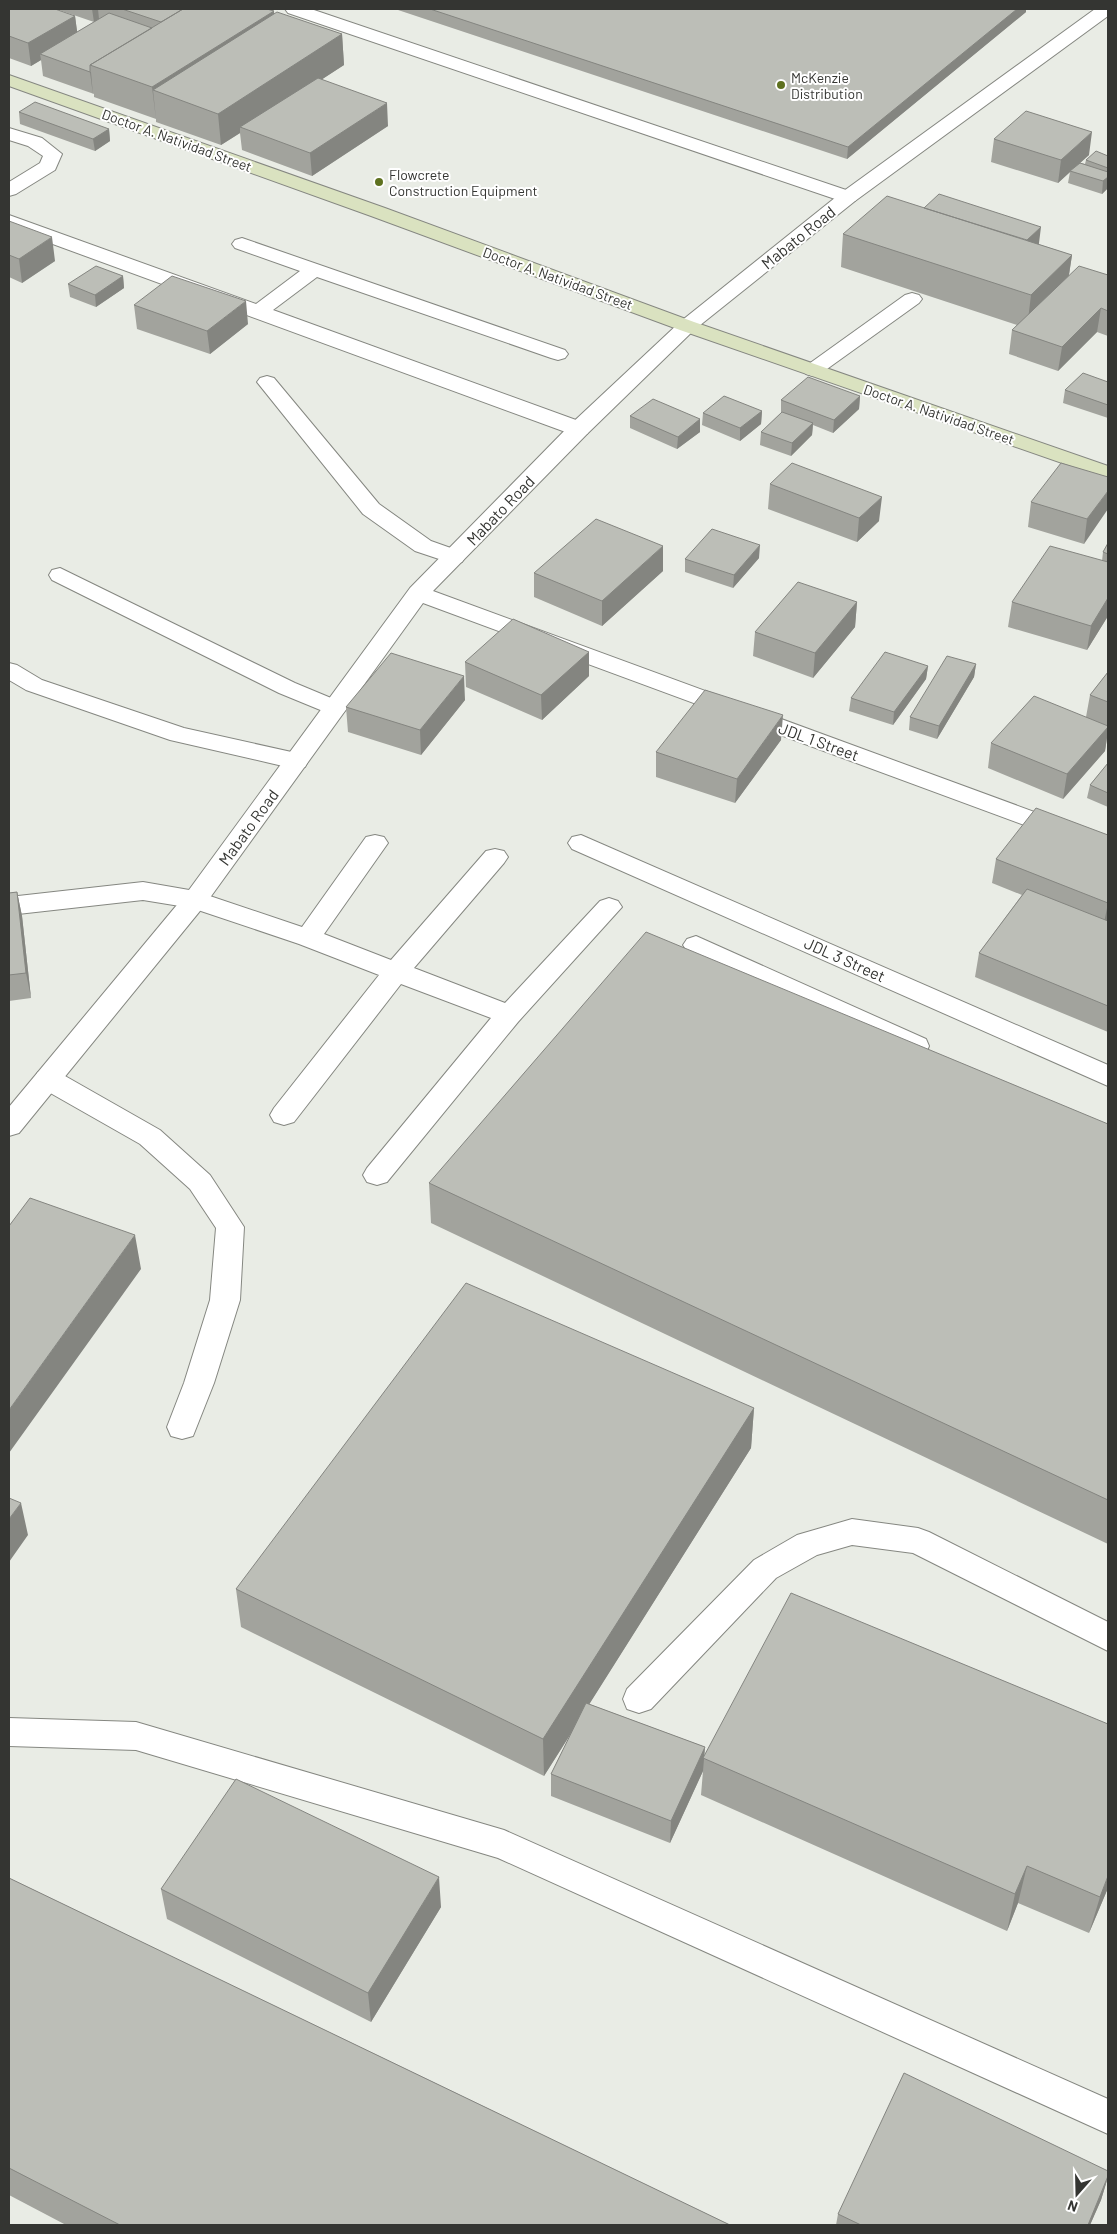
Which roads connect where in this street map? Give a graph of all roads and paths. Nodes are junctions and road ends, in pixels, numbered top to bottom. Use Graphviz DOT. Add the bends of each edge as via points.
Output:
graph roads {
  1 [pos="294,9"];
  2 [pos="1106,9"];
  3 [pos="9,80"];
  4 [pos="9,134"];
  5 [pos="9,190"];
  6 [pos="848,197"];
  7 [pos="9,221"];
  8 [pos="242,244"];
  9 [pos="315,269"];
  10 [pos="912,299"];
  11 [pos="257,313"];
  12 [pos="687,326"];
  13 [pos="558,354"];
  14 [pos="813,370"];
  15 [pos="267,382"];
  16 [pos="579,429"];
  17 [pos="1108,473"];
  18 [pos="454,557"];
  19 [pos="60,574"];
  20 [pos="418,593"];
  21 [pos="9,670"];
  22 [pos="335,708"];
  23 [pos="296,761"];
  24 [pos="375,842"];
  25 [pos="581,843"];
  26 [pos="1108,848"];
  27 [pos="495,857"];
  28 [pos="195,900"];
  29 [pos="9,906"];
  30 [pos="610,907"];
  31 [pos="308,938"];
  32 [pos="696,945"];
  33 [pos="395,973"];
  34 [pos="509,1015"];
  35 [pos="938,1056"];
  36 [pos="1108,1076"];
  37 [pos="48,1079"];
  38 [pos="284,1115"];
  39 [pos="9,1126"];
  40 [pos="377,1175"];
  41 [pos="182,1426"];
  42 [pos="1108,1637"];
  43 [pos="639,1699"];
  44 [pos="9,1732"];
  45 [pos="1108,2117"];
  1 -- 6 [label="street"];
  2 -- 6 [label="street, Mabato Road"];
  3 -- 12 [label="main road, Doctor A. Natividad Street"];
  4 -- 5 [label="street" via="34,142 53,154 48,166"];
  6 -- 12 [label="street, Mabato Road"];
  7 -- 11 [label="street"];
  8 -- 9 [label="street"];
  9 -- 11 [label="street"];
  9 -- 13 [label="street"];
  10 -- 14 [label="street"];
  11 -- 16 [label="street"];
  12 -- 14 [label="main road, Doctor A. Natividad Street"];
  12 -- 16 [label="street, Mabato Road"];
  14 -- 17 [label="main road, Doctor A. Natividad Street"];
  15 -- 18 [label="street" via="371,509 423,546"];
  16 -- 18 [label="street, Mabato Road"];
  18 -- 20 [label="street, Mabato Road"];
  19 -- 22 [label="street" via="287,688"];
  20 -- 22 [label="street, Mabato Road"];
  20 -- 26 [label="street, JDL 1 Street"];
  21 -- 23 [label="street" via="34,685 179,734"];
  22 -- 23 [label="street, Mabato Road"];
  23 -- 28 [label="street, Mabato Road"];
  24 -- 31 [label="street"];
  25 -- 36 [label="street, JDL 3 Street"];
  27 -- 33 [label="street"];
  28 -- 29 [label="street" via="144,891"];
  28 -- 31 [label="street"];
  28 -- 37 [label="street, Mabato Road"];
  30 -- 34 [label="street"];
  31 -- 33 [label="street"];
  32 -- 35 [label="street"];
  33 -- 34 [label="street"];
  33 -- 38 [label="street"];
  34 -- 40 [label="street"];
  37 -- 39 [label="street, Mabato Road"];
  37 -- 41 [label="street" via="150,1137 200,1182 230,1227 226,1300"];
  42 -- 43 [label="street" via="918,1541 852,1532 808,1544 766,1569"];
  44 -- 45 [label="street" via="136,1736 504,1845"];
}
